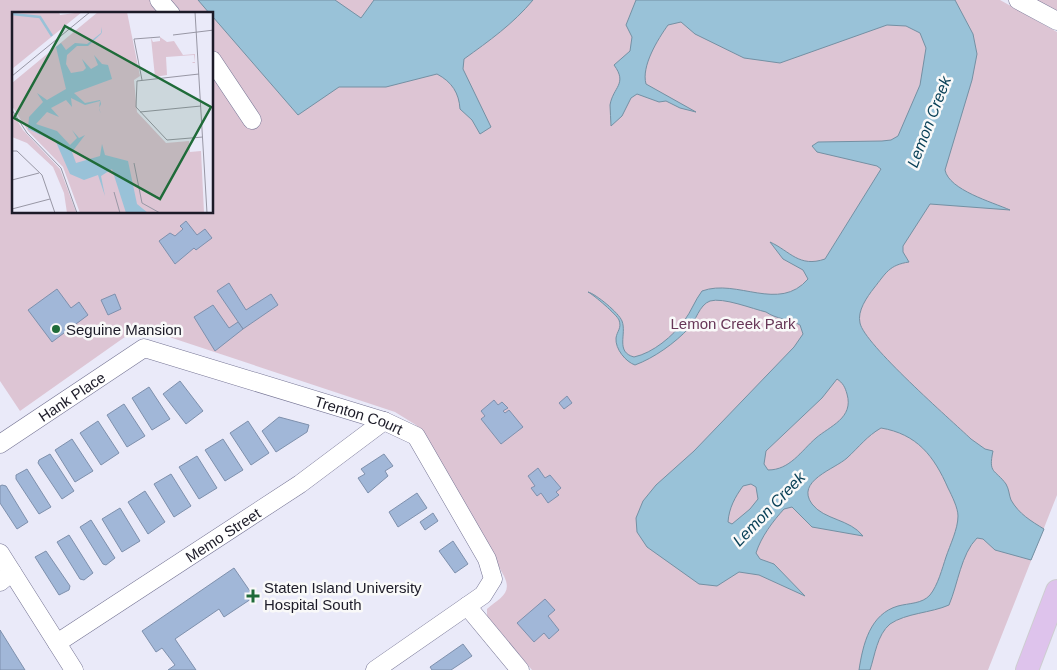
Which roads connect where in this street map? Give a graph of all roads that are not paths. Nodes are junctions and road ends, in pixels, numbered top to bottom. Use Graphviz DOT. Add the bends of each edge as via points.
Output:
graph roads {
  1 [pos="159,0"];
  2 [pos="1018,0"];
  3 [pos="169,12"];
  4 [pos="1057,21"];
  5 [pos="214,63"];
  6 [pos="252,120"];
  7 [pos="144,348"];
  8 [pos="384,421"];
  9 [pos="0,444"];
  10 [pos="0,553"];
  11 [pos="6,577"];
  12 [pos="1057,591"];
  13 [pos="467,606"];
  14 [pos="57,643"];
  15 [pos="74,670"];
  16 [pos="375,670"];
  17 [pos="520,670"];
  18 [pos="1027,670"];
  1 -- 3 [label="street"];
  2 -- 4 [label="street"];
  5 -- 6 [label="street"];
  7 -- 8 [label="street, Trenton Court"];
  7 -- 9 [label="street, Hank Place"];
  8 -- 13 [label="street, Trenton Court" via="416,436 487,559 493,579 483,595"];
  8 -- 14 [label="street, Memo Street" via="300,484"];
  10 -- 11 [label="street"];
  11 -- 14 [label="street"];
  12 -- 18 [label="main road"];
  13 -- 16 [label="street"];
  13 -- 17 [label="street"];
  14 -- 15 [label="street"];
}
